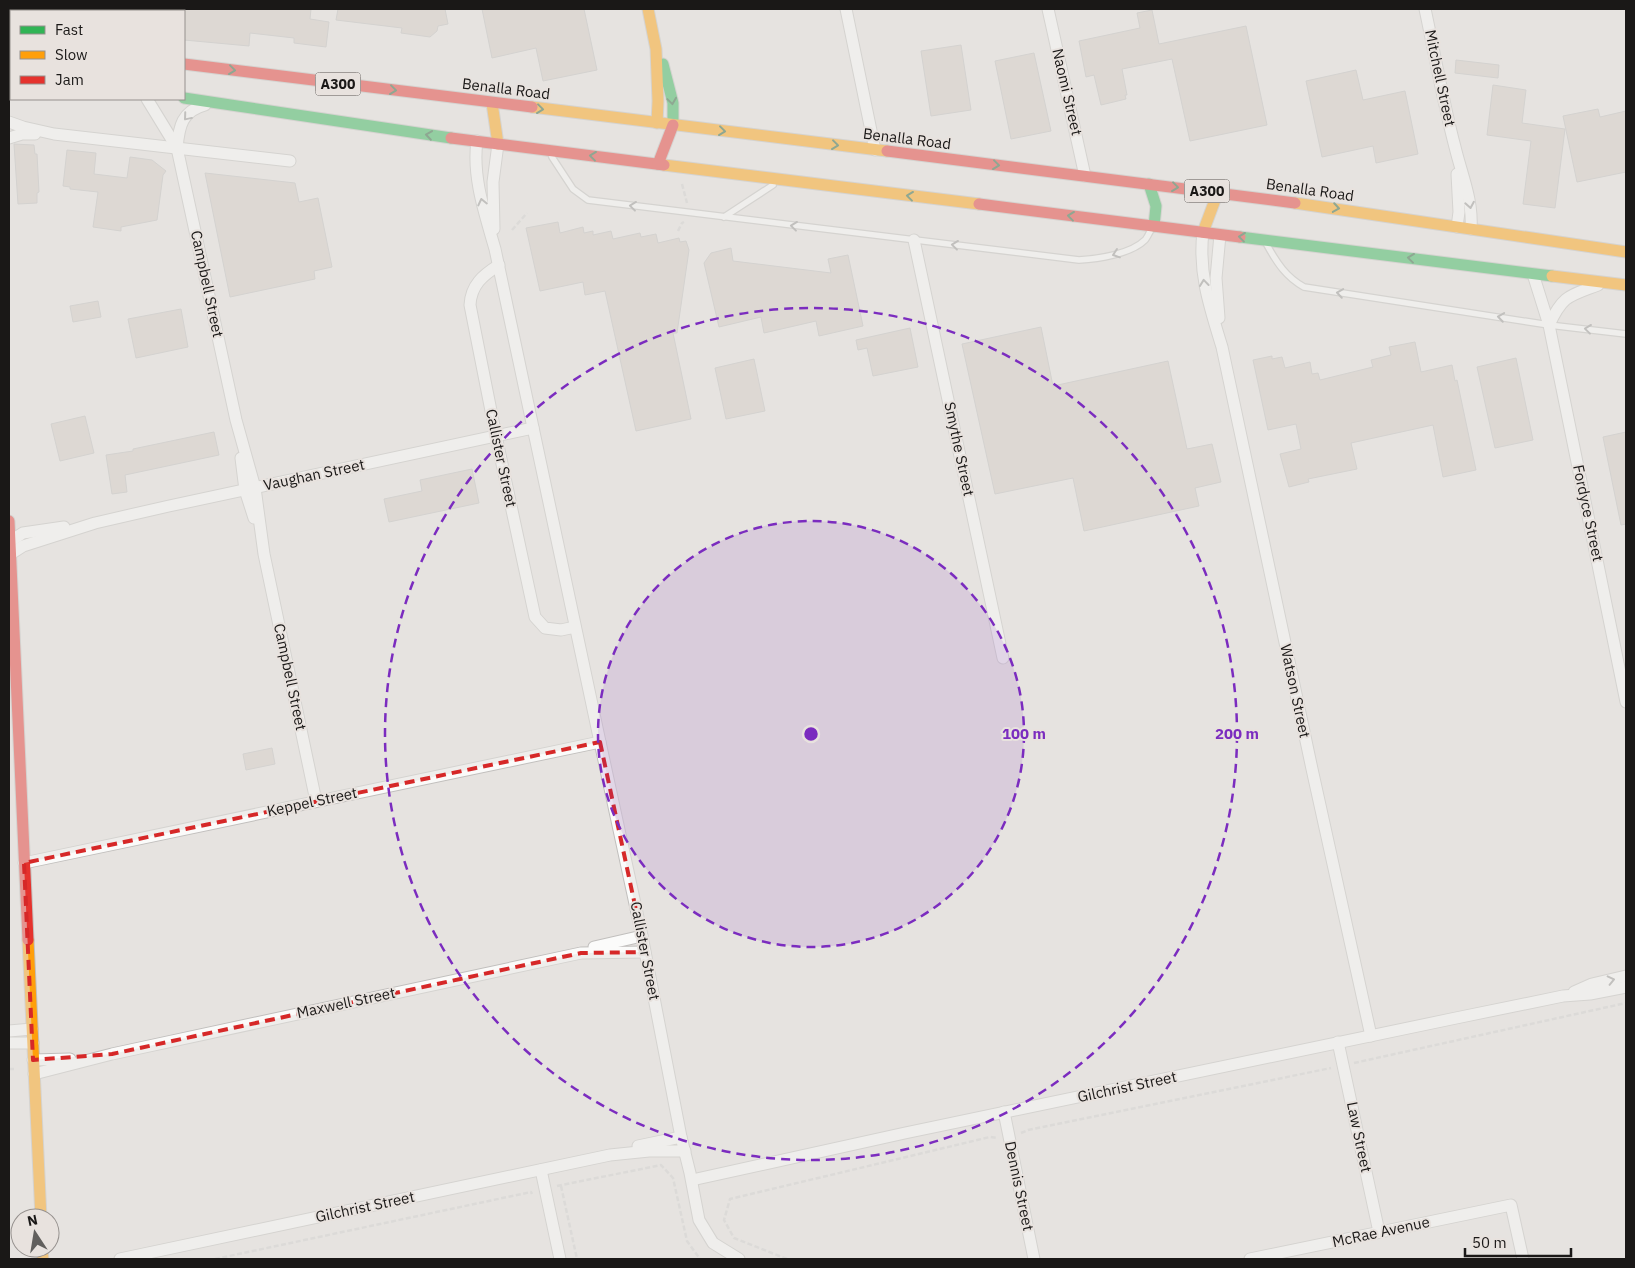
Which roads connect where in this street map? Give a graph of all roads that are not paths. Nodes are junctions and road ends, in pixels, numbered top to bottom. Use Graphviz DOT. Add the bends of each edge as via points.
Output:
graph roads {
  1 [pos="648,9"];
  2 [pos="846,9"];
  3 [pos="1048,9"];
  4 [pos="1425,9"];
  5 [pos="656,45"];
  6 [pos="185,64"];
  7 [pos="200,66"];
  8 [pos="194,78"];
  9 [pos="201,91"];
  10 [pos="185,98"];
  11 [pos="148,100"];
  12 [pos="212,102"];
  13 [pos="492,103"];
  14 [pos="9,122"];
  15 [pos="657,123"];
  16 [pos="673,125"];
  17 [pos="54,134"];
  18 [pos="480,134"];
  19 [pos="9,138"];
  20 [pos="498,144"];
  21 [pos="177,148"];
  22 [pos="875,150"];
  23 [pos="548,151"];
  24 [pos="290,161"];
  25 [pos="658,164"];
  26 [pos="1085,176"];
  27 [pos="781,180"];
  28 [pos="1149,184"];
  29 [pos="1218,192"];
  30 [pos="723,217"];
  31 [pos="1154,226"];
  32 [pos="1220,226"];
  33 [pos="1203,232"];
  34 [pos="1463,233"];
  35 [pos="914,240"];
  36 [pos="1264,240"];
  37 [pos="496,249"];
  38 [pos="1626,252"];
  39 [pos="499,265"];
  40 [pos="1533,274"];
  41 [pos="1605,282"];
  42 [pos="1626,285"];
  43 [pos="1549,325"];
  44 [pos="1626,334"];
  45 [pos="1222,347"];
  46 [pos="533,428"];
  47 [pos="496,436"];
  48 [pos="250,489"];
  49 [pos="9,522"];
  50 [pos="9,548"];
  51 [pos="575,627"];
  52 [pos="1003,658"];
  53 [pos="1626,702"];
  54 [pos="600,742"];
  55 [pos="21,790"];
  56 [pos="9,791"];
  57 [pos="316,801"];
  58 [pos="24,863"];
  59 [pos="642,936"];
  60 [pos="645,952"];
  61 [pos="581,953"];
  62 [pos="1626,976"];
  63 [pos="1626,987"];
  64 [pos="1563,996"];
  65 [pos="32,1029"];
  66 [pos="9,1031"];
  67 [pos="1371,1036"];
  68 [pos="1338,1042"];
  69 [pos="33,1043"];
  70 [pos="9,1044"];
  71 [pos="112,1054"];
  72 [pos="34,1060"];
  73 [pos="34,1074"];
  74 [pos="1004,1112"];
  75 [pos="681,1137"];
  76 [pos="685,1151"];
  77 [pos="610,1155"];
  78 [pos="541,1170"];
  79 [pos="692,1180"];
  80 [pos="41,1208"];
  81 [pos="1379,1232"];
  82 [pos="120,1259"];
  83 [pos="560,1259"];
  84 [pos="739,1259"];
  85 [pos="1034,1259"];
  86 [pos="1250,1259"];
  87 [pos="1523,1259"];
  1 -- 5 [label="main road"];
  2 -- 22 [label="street"];
  3 -- 26 [label="street, Naomi Street"];
  4 -- 34 [label="street, Mitchell Street" via="1455,147"];
  5 -- 15 [label="main road"];
  5 -- 16 [label="main road, one-way" via="668,79"];
  6 -- 7 [label="main road, Benalla Road / A300"];
  7 -- 8 [label="main road"];
  7 -- 13 [label="main road, Benalla Road / A300, one-way"];
  9 -- 12 [label="main road"];
  10 -- 12 [label="main road, A300"];
  11 -- 21 [label="street"];
  18 -- 12 [label="main road, A300, one-way"];
  12 -- 21 [label="street, one-way" via="191,111 183,120 178,130"];
  13 -- 15 [label="main road, Benalla Road / A300, one-way"];
  13 -- 18 [label="main road"];
  13 -- 20 [label="main road"];
  14 -- 17 [label="street"];
  15 -- 16 [label="main road, Benalla Road / A300"];
  15 -- 25 [label="main road"];
  16 -- 22 [label="main road, Benalla Road / A300, one-way"];
  16 -- 25 [label="main road"];
  17 -- 19 [label="street" via="22,134"];
  17 -- 21 [label="street"];
  18 -- 20 [label="main road, A300"];
  37 -- 18 [label="street, Callister Street, one-way" via="478,186 475,153"];
  20 -- 23 [label="main road, A300"];
  20 -- 37 [label="street, Callister Street" via="493,182"];
  21 -- 24 [label="street"];
  21 -- 48 [label="street, Campbell Street"];
  22 -- 26 [label="main road, Benalla Road / A300, one-way"];
  25 -- 23 [label="main road, A300, one-way"];
  30 -- 23 [label="lane, one-way" via="588,200 573,189"];
  25 -- 27 [label="main road, A300"];
  26 -- 28 [label="main road, Benalla Road / A300"];
  27 -- 30 [label="lane"];
  31 -- 27 [label="main road, A300, one-way"];
  28 -- 29 [label="main road, Benalla Road / A300, one-way"];
  28 -- 31 [label="main road" via="1156,206"];
  29 -- 32 [label="main road"];
  29 -- 33 [label="main road"];
  29 -- 34 [label="main road, Benalla Road / A300, one-way" via="1334,208"];
  35 -- 30 [label="lane, one-way"];
  31 -- 33 [label="main road, A300"];
  31 -- 35 [label="lane, one-way" via="1144,241 1098,259 1079,260"];
  32 -- 33 [label="main road, A300"];
  36 -- 32 [label="main road, A300, one-way"];
  32 -- 45 [label="street, Watson Street" via="1216,278"];
  45 -- 33 [label="street, Watson Street, one-way" via="1206,293 1201,247"];
  34 -- 38 [label="main road, Benalla Road / A300"];
  35 -- 52 [label="street, Smythe Street"];
  40 -- 36 [label="main road, A300, one-way" via="1460,258"];
  43 -- 36 [label="lane, one-way" via="1304,287 1292,281 1280,268"];
  37 -- 39 [label="street, Callister Street"];
  39 -- 46 [label="street, Callister Street"];
  39 -- 47 [label="street, Callister Street" via="486,273 473,288 470,305"];
  40 -- 41 [label="main road, A300"];
  40 -- 43 [label="street, Fordyce Street"];
  41 -- 42 [label="main road, A300"];
  41 -- 43 [label="street" via="1568,297"];
  44 -- 43 [label="lane, one-way"];
  43 -- 53 [label="street, Fordyce Street"];
  45 -- 67 [label="street, Watson Street"];
  46 -- 47 [label="street, Vaughan Street"];
  46 -- 51 [label="street, Callister Street"];
  47 -- 48 [label="street, Vaughan Street"];
  47 -- 51 [label="street, Callister Street" via="535,617 546,628 561,630"];
  48 -- 50 [label="street, Vaughan Street" via="95,523"];
  48 -- 57 [label="street, Campbell Street"];
  49 -- 50 [label="main road"];
  50 -- 55 [label="main road"];
  51 -- 54 [label="street, Callister Street"];
  54 -- 57 [label="street, Keppel Street"];
  54 -- 59 [label="street, Callister Street"];
  55 -- 56 [label="street"];
  55 -- 58 [label="main road"];
  57 -- 58 [label="street, Keppel Street"];
  58 -- 65 [label="main road"];
  59 -- 60 [label="street, Callister Street"];
  59 -- 61 [label="street, Maxwell Street" via="596,946"];
  60 -- 61 [label="street, Maxwell Street"];
  60 -- 75 [label="street, Callister Street"];
  61 -- 71 [label="street, Maxwell Street"];
  64 -- 62 [label="street, Gilchrist Street, one-way" via="1592,984"];
  63 -- 64 [label="street, Gilchrist Street"];
  64 -- 67 [label="street, Gilchrist Street"];
  65 -- 66 [label="street"];
  65 -- 69 [label="main road"];
  67 -- 68 [label="street, Gilchrist Street"];
  68 -- 74 [label="street, Gilchrist Street"];
  68 -- 81 [label="street, Law Street"];
  69 -- 70 [label="street"];
  69 -- 72 [label="main road"];
  71 -- 72 [label="street, Maxwell Street"];
  71 -- 73 [label="street, Maxwell Street"];
  72 -- 73 [label="main road"];
  73 -- 80 [label="main road"];
  74 -- 79 [label="street, Gilchrist Street"];
  74 -- 85 [label="street, Dennis Street"];
  75 -- 76 [label="street, Callister Street"];
  75 -- 77 [label="street, Gilchrist Street"];
  76 -- 77 [label="street, Gilchrist Street"];
  76 -- 79 [label="street, Callister Street"];
  77 -- 78 [label="street, Gilchrist Street"];
  78 -- 82 [label="street, Gilchrist Street"];
  78 -- 83 [label="street"];
  79 -- 84 [label="street, Callister Street" via="699,1220 713,1243"];
  81 -- 86 [label="street, McRae Avenue"];
  81 -- 87 [label="street, McRae Avenue" via="1511,1205"];
}
